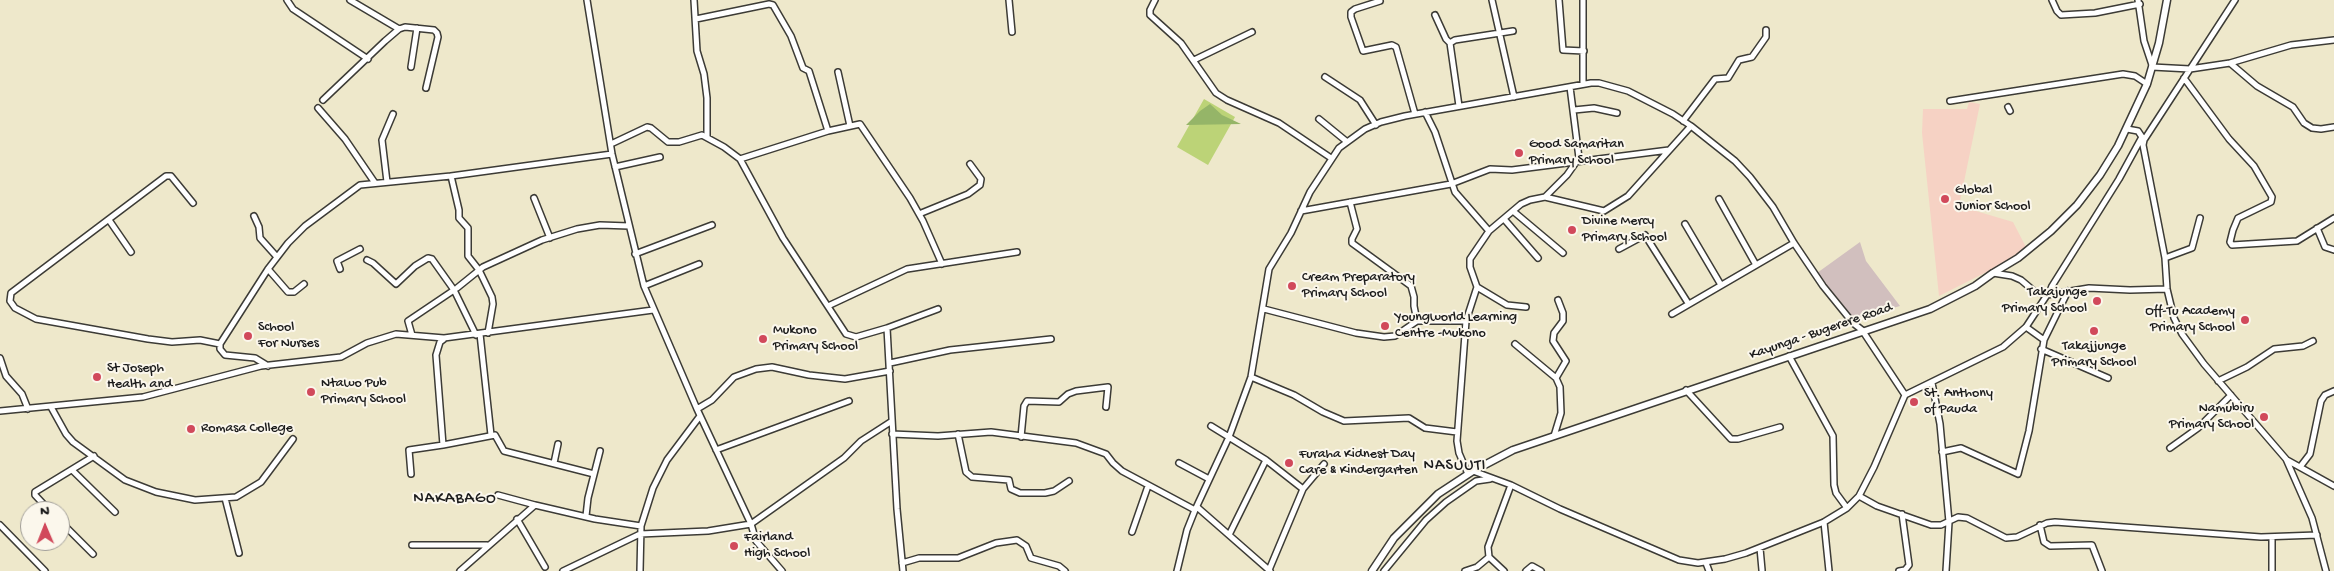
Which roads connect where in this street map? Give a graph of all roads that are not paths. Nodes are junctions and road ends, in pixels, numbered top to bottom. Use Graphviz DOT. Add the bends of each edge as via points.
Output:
graph roads {
  1 [pos="287,0"];
  2 [pos="350,0"];
  3 [pos="587,0"];
  4 [pos="694,0"];
  5 [pos="1009,0"];
  6 [pos="1155,0"];
  7 [pos="1380,0"];
  8 [pos="1492,0"];
  9 [pos="1559,0"];
  10 [pos="1583,0"];
  11 [pos="2052,0"];
  12 [pos="2167,0"];
  13 [pos="2235,0"];
  14 [pos="2139,2"];
  15 [pos="1435,15"];
  16 [pos="696,18"];
  17 [pos="417,28"];
  18 [pos="399,29"];
  19 [pos="1766,30"];
  20 [pos="1513,31"];
  21 [pos="1012,32"];
  22 [pos="1252,32"];
  23 [pos="1500,34"];
  24 [pos="2334,40"];
  25 [pos="1450,43"];
  26 [pos="1584,51"];
  27 [pos="368,58"];
  28 [pos="1194,60"];
  29 [pos="2230,63"];
  30 [pos="2152,66"];
  31 [pos="411,67"];
  32 [pos="2190,69"];
  33 [pos="838,72"];
  34 [pos="1325,77"];
  35 [pos="2184,78"];
  36 [pos="1583,84"];
  37 [pos="2147,84"];
  38 [pos="1570,87"];
  39 [pos="426,88"];
  40 [pos="1514,97"];
  41 [pos="323,100"];
  42 [pos="1950,101"];
  43 [pos="1460,106"];
  44 [pos="318,108"];
  45 [pos="1574,110"];
  46 [pos="1425,112"];
  47 [pos="1617,113"];
  48 [pos="393,114"];
  49 [pos="1414,114"];
  50 [pos="1319,119"];
  51 [pos="1682,121"];
  52 [pos="1376,125"];
  53 [pos="850,126"];
  54 [pos="1692,126"];
  55 [pos="2334,127"];
  56 [pos="2127,129"];
  57 [pos="828,131"];
  58 [pos="706,136"];
  59 [pos="2143,138"];
  60 [pos="1346,142"];
  61 [pos="611,144"];
  62 [pos="1670,150"];
  63 [pos="612,154"];
  64 [pos="660,157"];
  65 [pos="740,158"];
  66 [pos="1331,158"];
  67 [pos="1576,163"];
  68 [pos="970,164"];
  69 [pos="615,167"];
  70 [pos="451,176"];
  71 [pos="387,182"];
  72 [pos="375,183"];
  73 [pos="1451,184"];
  74 [pos="1545,197"];
  75 [pos="534,198"];
  76 [pos="1719,199"];
  77 [pos="1350,202"];
  78 [pos="193,203"];
  79 [pos="1301,211"];
  80 [pos="1513,211"];
  81 [pos="919,214"];
  82 [pos="254,216"];
  83 [pos="2200,218"];
  84 [pos="2334,218"];
  85 [pos="1504,219"];
  86 [pos="109,220"];
  87 [pos="1686,224"];
  88 [pos="712,225"];
  89 [pos="629,226"];
  90 [pos="2317,228"];
  91 [pos="1489,232"];
  92 [pos="550,238"];
  93 [pos="1794,243"];
  94 [pos="360,249"];
  95 [pos="1619,249"];
  96 [pos="2334,250"];
  97 [pos="131,252"];
  98 [pos="1017,252"];
  99 [pos="1564,252"];
  100 [pos="635,254"];
  101 [pos="277,257"];
  102 [pos="1538,258"];
  103 [pos="2165,258"];
  104 [pos="367,260"];
  105 [pos="699,264"];
  106 [pos="942,264"];
  107 [pos="1756,265"];
  108 [pos="268,269"];
  109 [pos="340,269"];
  110 [pos="478,270"];
  111 [pos="1993,272"];
  112 [pos="304,284"];
  113 [pos="1721,285"];
  114 [pos="644,286"];
  115 [pos="1477,287"];
  116 [pos="2167,289"];
  117 [pos="454,290"];
  118 [pos="2068,291"];
  119 [pos="2048,294"];
  120 [pos="1558,300"];
  121 [pos="1688,303"];
  122 [pos="828,306"];
  123 [pos="1526,307"];
  124 [pos="938,309"];
  125 [pos="1264,309"];
  126 [pos="653,310"];
  127 [pos="1672,314"];
  128 [pos="1417,321"];
  129 [pos="1466,321"];
  130 [pos="2026,327"];
  131 [pos="887,328"];
  132 [pos="1862,330"];
  133 [pos="488,333"];
  134 [pos="478,334"];
  135 [pos="412,335"];
  136 [pos="444,338"];
  137 [pos="1051,339"];
  138 [pos="2044,340"];
  139 [pos="2312,341"];
  140 [pos="220,344"];
  141 [pos="1515,344"];
  142 [pos="2041,349"];
  143 [pos="1789,356"];
  144 [pos="0,358"];
  145 [pos="890,363"];
  146 [pos="268,366"];
  147 [pos="890,371"];
  148 [pos="1251,377"];
  149 [pos="1556,378"];
  150 [pos="2108,378"];
  151 [pos="2218,381"];
  152 [pos="1932,383"];
  153 [pos="1686,390"];
  154 [pos="2334,390"];
  155 [pos="1906,395"];
  156 [pos="2231,395"];
  157 [pos="848,401"];
  158 [pos="51,407"];
  159 [pos="1106,407"];
  160 [pos="28,409"];
  161 [pos="697,409"];
  162 [pos="0,412"];
  163 [pos="700,416"];
  164 [pos="892,421"];
  165 [pos="1212,426"];
  166 [pos="1780,427"];
  167 [pos="1457,432"];
  168 [pos="892,434"];
  169 [pos="958,434"];
  170 [pos="491,436"];
  171 [pos="1554,436"];
  172 [pos="1021,437"];
  173 [pos="1229,437"];
  174 [pos="293,439"];
  175 [pos="558,444"];
  176 [pos="443,445"];
  177 [pos="2170,448"];
  178 [pos="716,450"];
  179 [pos="600,451"];
  180 [pos="1942,452"];
  181 [pos="94,456"];
  182 [pos="1266,460"];
  183 [pos="2286,460"];
  184 [pos="554,463"];
  185 [pos="1179,463"];
  186 [pos="1324,464"];
  187 [pos="2300,467"];
  188 [pos="72,470"];
  189 [pos="1471,472"];
  190 [pos="411,474"];
  191 [pos="594,474"];
  192 [pos="1209,479"];
  193 [pos="1493,479"];
  194 [pos="1069,481"];
  195 [pos="1511,485"];
  196 [pos="1148,486"];
  197 [pos="2334,486"];
  198 [pos="1303,489"];
  199 [pos="498,495"];
  200 [pos="1859,496"];
  201 [pos="225,498"];
  202 [pos="41,501"];
  203 [pos="535,505"];
  204 [pos="1196,508"];
  205 [pos="1847,508"];
  206 [pos="115,512"];
  207 [pos="1902,514"];
  208 [pos="586,516"];
  209 [pos="517,519"];
  210 [pos="1824,522"];
  211 [pos="1949,522"];
  212 [pos="751,524"];
  213 [pos="0,525"];
  214 [pos="2040,525"];
  215 [pos="641,526"];
  216 [pos="70,531"];
  217 [pos="1132,532"];
  218 [pos="640,534"];
  219 [pos="1229,535"];
  220 [pos="2317,535"];
  221 [pos="2272,537"];
  222 [pos="412,545"];
  223 [pos="487,546"];
  224 [pos="1760,548"];
  225 [pos="239,553"];
  226 [pos="93,554"];
  227 [pos="1489,557"];
  228 [pos="902,563"];
  229 [pos="1706,563"];
  230 [pos="545,567"];
  231 [pos="1269,570"];
  232 [pos="1762,570"];
  233 [pos="45,571"];
  234 [pos="460,571"];
  235 [pos="563,571"];
  236 [pos="640,571"];
  237 [pos="782,571"];
  238 [pos="903,571"];
  239 [pos="1066,571"];
  240 [pos="1177,571"];
  241 [pos="1372,571"];
  242 [pos="1384,571"];
  243 [pos="1465,571"];
  244 [pos="1504,571"];
  245 [pos="1526,571"];
  246 [pos="1541,571"];
  247 [pos="1709,571"];
  248 [pos="1829,571"];
  249 [pos="1899,571"];
  250 [pos="1946,571"];
  251 [pos="2102,571"];
  252 [pos="2272,571"];
  253 [pos="2326,571"];
  1 -- 27 [label="street" via="293,9"];
  2 -- 18 [label="street"];
  3 -- 61 [label="street"];
  4 -- 16 [label="street"];
  5 -- 21 [label="street"];
  6 -- 28 [label="street" via="1150,15 1181,43"];
  7 -- 49 [label="street" via="1355,9 1350,17 1363,51 1396,47"];
  8 -- 23 [label="street"];
  9 -- 26 [label="street" via="1563,50"];
  10 -- 26 [label="street"];
  11 -- 14 [label="street" via="2061,15 2095,13"];
  12 -- 30 [label="main road, Kayunga - Bugerere Road"];
  13 -- 32 [label="street"];
  14 -- 30 [label="street" via="2144,41"];
  15 -- 25 [label="street"];
  16 -- 57 [label="street" via="773,5 791,36 803,68 809,71"];
  16 -- 58 [label="street" via="697,51 707,98"];
  17 -- 18 [label="street"];
  17 -- 31 [label="street"];
  17 -- 39 [label="street" via="434,30 438,37"];
  18 -- 27 [label="street"];
  19 -- 51 [label="street" via="1766,36 1752,57 1739,60 1728,78 1715,79"];
  20 -- 23 [label="street"];
  22 -- 28 [label="street"];
  23 -- 25 [label="street"];
  23 -- 40 [label="street"];
  24 -- 29 [label="street" via="2291,46"];
  25 -- 43 [label="street"];
  26 -- 36 [label="street"];
  27 -- 41 [label="street"];
  28 -- 66 [label="street" via="1216,93 1279,123"];
  29 -- 32 [label="street"];
  29 -- 55 [label="street" via="2256,86 2293,108 2312,128"];
  30 -- 32 [label="street"];
  30 -- 37 [label="main road, Kayunga - Bugerere Road"];
  32 -- 35 [label="street"];
  33 -- 53 [label="street"];
  34 -- 52 [label="street" via="1360,100"];
  35 -- 59 [label="street"];
  35 -- 90 [label="street" via="2229,139 2254,166 2272,197 2271,202 2238,218 2230,242 2232,245 2298,241"];
  36 -- 38 [label="street"];
  36 -- 51 [label="street" via="1599,83 1628,91"];
  37 -- 42 [label="street" via="2135,76 2123,74"];
  37 -- 56 [label="main road, Kayunga - Bugerere Road"];
  38 -- 40 [label="street"];
  38 -- 45 [label="street"];
  40 -- 43 [label="street"];
  43 -- 46 [label="street"];
  44 -- 72 [label="street" via="345,139"];
  45 -- 47 [label="street" via="1594,108"];
  45 -- 67 [label="street" via="1579,156"];
  46 -- 49 [label="street"];
  46 -- 73 [label="street" via="1435,132"];
  48 -- 71 [label="street" via="382,140"];
  49 -- 52 [label="street"];
  50 -- 60 [label="street"];
  51 -- 54 [label="street"];
  52 -- 60 [label="street"];
  53 -- 57 [label="street"];
  53 -- 81 [label="street" via="857,124 864,128"];
  54 -- 62 [label="street"];
  54 -- 93 [label="street" via="1736,161 1750,177 1774,207"];
  56 -- 59 [label="street" via="2138,131"];
  56 -- 111 [label="main road, Kayunga - Bugerere Road" via="2100,175 2077,205 2028,251"];
  57 -- 65 [label="street"];
  58 -- 61 [label="street" via="672,142 647,127"];
  58 -- 65 [label="street"];
  59 -- 103 [label="street"];
  59 -- 119 [label="street"];
  60 -- 66 [label="street"];
  61 -- 63 [label="street"];
  62 -- 67 [label="street"];
  62 -- 74 [label="street" via="1628,196 1604,211"];
  63 -- 69 [label="street"];
  63 -- 70 [label="street"];
  64 -- 69 [label="street"];
  65 -- 122 [label="street" via="765,209"];
  66 -- 79 [label="street"];
  67 -- 73 [label="street" via="1512,170 1490,169"];
  67 -- 74 [label="street"];
  68 -- 81 [label="street" via="980,186"];
  69 -- 89 [label="street"];
  70 -- 71 [label="street"];
  70 -- 110 [label="street" via="459,218 468,228 468,256"];
  71 -- 72 [label="street"];
  72 -- 101 [label="street" via="360,185 350,191 305,226"];
  73 -- 77 [label="street"];
  73 -- 91 [label="street"];
  74 -- 80 [label="street" via="1521,204"];
  75 -- 92 [label="street"];
  76 -- 107 [label="street"];
  77 -- 79 [label="street"];
  77 -- 128 [label="street" via="1357,229 1352,243 1411,286"];
  78 -- 86 [label="street" via="169,176"];
  79 -- 125 [label="street" via="1269,270"];
  80 -- 85 [label="street"];
  80 -- 99 [label="street"];
  81 -- 106 [label="street"];
  82 -- 101 [label="street" via="260,227 260,238"];
  83 -- 103 [label="street" via="2192,248"];
  84 -- 90 [label="street"];
  85 -- 91 [label="street"];
  85 -- 102 [label="street"];
  86 -- 97 [label="street"];
  86 -- 140 [label="street" via="11,293 10,301 15,308 36,319 148,339 172,342 200,340"];
  87 -- 113 [label="street"];
  88 -- 100 [label="street"];
  89 -- 92 [label="street" via="588,226"];
  89 -- 100 [label="street"];
  90 -- 96 [label="street" via="2325,247"];
  91 -- 115 [label="street" via="1470,259"];
  92 -- 110 [label="street"];
  93 -- 107 [label="street"];
  93 -- 132 [label="street" via="1832,297"];
  94 -- 109 [label="street" via="337,261"];
  95 -- 121 [label="street" via="1645,235"];
  98 -- 106 [label="street"];
  100 -- 114 [label="street"];
  101 -- 108 [label="street"];
  103 -- 116 [label="street"];
  104 -- 117 [label="street" via="396,284 410,270 430,258"];
  105 -- 114 [label="street"];
  106 -- 122 [label="street" via="904,270"];
  107 -- 113 [label="street"];
  108 -- 112 [label="street" via="288,292 294,292"];
  108 -- 140 [label="street"];
  110 -- 117 [label="street"];
  110 -- 133 [label="street" via="492,297"];
  111 -- 119 [label="street" via="2012,276 2034,291"];
  111 -- 132 [label="main road, Kayunga - Bugerere Road" via="1975,286 1930,309"];
  113 -- 121 [label="street"];
  114 -- 126 [label="street"];
  115 -- 123 [label="street" via="1507,305"];
  115 -- 129 [label="street"];
  116 -- 118 [label="street" via="2089,288"];
  116 -- 151 [label="street" via="2169,304 2182,334"];
  117 -- 134 [label="street"];
  117 -- 135 [label="street" via="408,321"];
  118 -- 119 [label="street"];
  118 -- 138 [label="street"];
  119 -- 130 [label="street"];
  120 -- 149 [label="street" via="1563,321 1554,333 1553,341 1566,361"];
  121 -- 127 [label="street"];
  122 -- 131 [label="street" via="850,336"];
  124 -- 131 [label="street"];
  125 -- 128 [label="street" via="1384,337 1395,336"];
  125 -- 148 [label="street"];
  126 -- 133 [label="street"];
  126 -- 161 [label="street"];
  128 -- 129 [label="street"];
  129 -- 167 [label="street"];
  130 -- 138 [label="street"];
  130 -- 152 [label="street" via="2003,347"];
  131 -- 145 [label="street"];
  132 -- 143 [label="main road, Kayunga - Bugerere Road"];
  132 -- 155 [label="street"];
  133 -- 134 [label="street"];
  134 -- 136 [label="street"];
  134 -- 170 [label="street"];
  135 -- 136 [label="street"];
  135 -- 146 [label="street" via="388,335 367,342 341,357"];
  136 -- 176 [label="street" via="436,355"];
  137 -- 145 [label="street" via="950,350"];
  138 -- 142 [label="street"];
  139 -- 151 [label="street" via="2302,346 2274,349"];
  140 -- 146 [label="street" via="225,355 255,358"];
  141 -- 149 [label="street"];
  142 -- 150 [label="street"];
  142 -- 180 [label="street" via="2029,431 2018,474 1961,448"];
  143 -- 153 [label="main road, Kayunga - Bugerere Road"];
  143 -- 205 [label="street" via="1833,436 1834,485"];
  144 -- 160 [label="street" via="6,376 22,394"];
  145 -- 147 [label="street"];
  146 -- 158 [label="street" via="143,397"];
  147 -- 161 [label="street" via="845,379 772,367 756,369 734,377 712,400"];
  147 -- 164 [label="street"];
  148 -- 167 [label="street" via="1294,395 1329,416 1344,420 1409,418 1425,428"];
  148 -- 173 [label="street"];
  149 -- 171 [label="street" via="1560,388 1561,413"];
  151 -- 156 [label="street"];
  152 -- 155 [label="street"];
  152 -- 180 [label="street"];
  153 -- 166 [label="street" via="1731,439"];
  153 -- 171 [label="main road, Kayunga - Bugerere Road"];
  154 -- 187 [label="street" via="2321,401 2310,454"];
  155 -- 200 [label="street"];
  156 -- 177 [label="street" via="2198,428"];
  156 -- 183 [label="street"];
  157 -- 178 [label="street"];
  158 -- 160 [label="street"];
  158 -- 181 [label="street" via="73,442"];
  159 -- 172 [label="street" via="1108,387 1076,391 1058,402 1027,401"];
  160 -- 162 [label="street"];
  161 -- 163 [label="street"];
  163 -- 178 [label="street"];
  163 -- 215 [label="street" via="668,460 653,488"];
  164 -- 168 [label="street"];
  164 -- 212 [label="street"];
  165 -- 173 [label="street"];
  167 -- 189 [label="street" via="1458,453"];
  168 -- 169 [label="street"];
  168 -- 228 [label="street"];
  169 -- 172 [label="street" via="991,432"];
  169 -- 194 [label="street" via="966,472 972,477 1009,480 1011,489 1020,493 1045,494"];
  170 -- 176 [label="street"];
  170 -- 184 [label="street" via="495,435 504,451"];
  171 -- 189 [label="main road, Kayunga - Bugerere Road" via="1513,450"];
  172 -- 196 [label="street" via="1062,440 1100,450 1118,468"];
  173 -- 182 [label="street"];
  173 -- 192 [label="street"];
  174 -- 201 [label="street" via="261,482 236,497"];
  175 -- 184 [label="street"];
  176 -- 190 [label="street" via="410,450"];
  178 -- 212 [label="street"];
  179 -- 191 [label="street"];
  180 -- 211 [label="street"];
  181 -- 188 [label="street"];
  181 -- 201 [label="street" via="139,486 186,498"];
  182 -- 198 [label="street"];
  182 -- 219 [label="street"];
  183 -- 187 [label="street"];
  183 -- 220 [label="street"];
  184 -- 191 [label="street"];
  185 -- 192 [label="street"];
  186 -- 198 [label="street"];
  187 -- 197 [label="street"];
  188 -- 202 [label="street" via="35,492"];
  188 -- 206 [label="street"];
  189 -- 193 [label="street"];
  189 -- 241 [label="main road, Kayunga - Bugerere Road" via="1438,494 1394,538"];
  191 -- 208 [label="street"];
  192 -- 204 [label="street"];
  193 -- 195 [label="street"];
  193 -- 242 [label="street" via="1476,481 1446,502 1426,520"];
  195 -- 227 [label="street" via="1488,547"];
  195 -- 229 [label="street" via="1679,560"];
  196 -- 204 [label="street"];
  196 -- 217 [label="street"];
  198 -- 231 [label="street"];
  199 -- 203 [label="street"];
  200 -- 205 [label="street"];
  200 -- 207 [label="street"];
  201 -- 225 [label="street"];
  203 -- 208 [label="street"];
  203 -- 209 [label="street"];
  204 -- 219 [label="street"];
  204 -- 240 [label="street"];
  205 -- 210 [label="street"];
  207 -- 211 [label="street" via="1931,525 1941,526"];
  207 -- 249 [label="street" via="1909,565"];
  208 -- 215 [label="street"];
  209 -- 223 [label="street"];
  209 -- 230 [label="street"];
  210 -- 224 [label="street"];
  210 -- 248 [label="street"];
  211 -- 214 [label="street" via="1958,517 1967,518 2006,538"];
  211 -- 250 [label="street"];
  212 -- 218 [label="street" via="708,531"];
  212 -- 237 [label="street" via="758,544"];
  213 -- 233 [label="street"];
  214 -- 221 [label="street" via="2055,522"];
  214 -- 251 [label="street" via="2044,542 2050,546 2092,545"];
  215 -- 218 [label="street"];
  216 -- 226 [label="street"];
  218 -- 235 [label="street"];
  218 -- 236 [label="street"];
  219 -- 231 [label="street"];
  220 -- 221 [label="street"];
  220 -- 253 [label="street"];
  221 -- 252 [label="street"];
  222 -- 223 [label="street"];
  223 -- 234 [label="street"];
  224 -- 229 [label="street"];
  224 -- 232 [label="street"];
  227 -- 243 [label="street"];
  227 -- 244 [label="street"];
  228 -- 238 [label="street"];
  228 -- 239 [label="street" via="919,558 958,558 996,543 1017,540 1026,546 1031,558"];
  229 -- 247 [label="street"];
  245 -- 246 [label="street" via="1532,566"];
}
